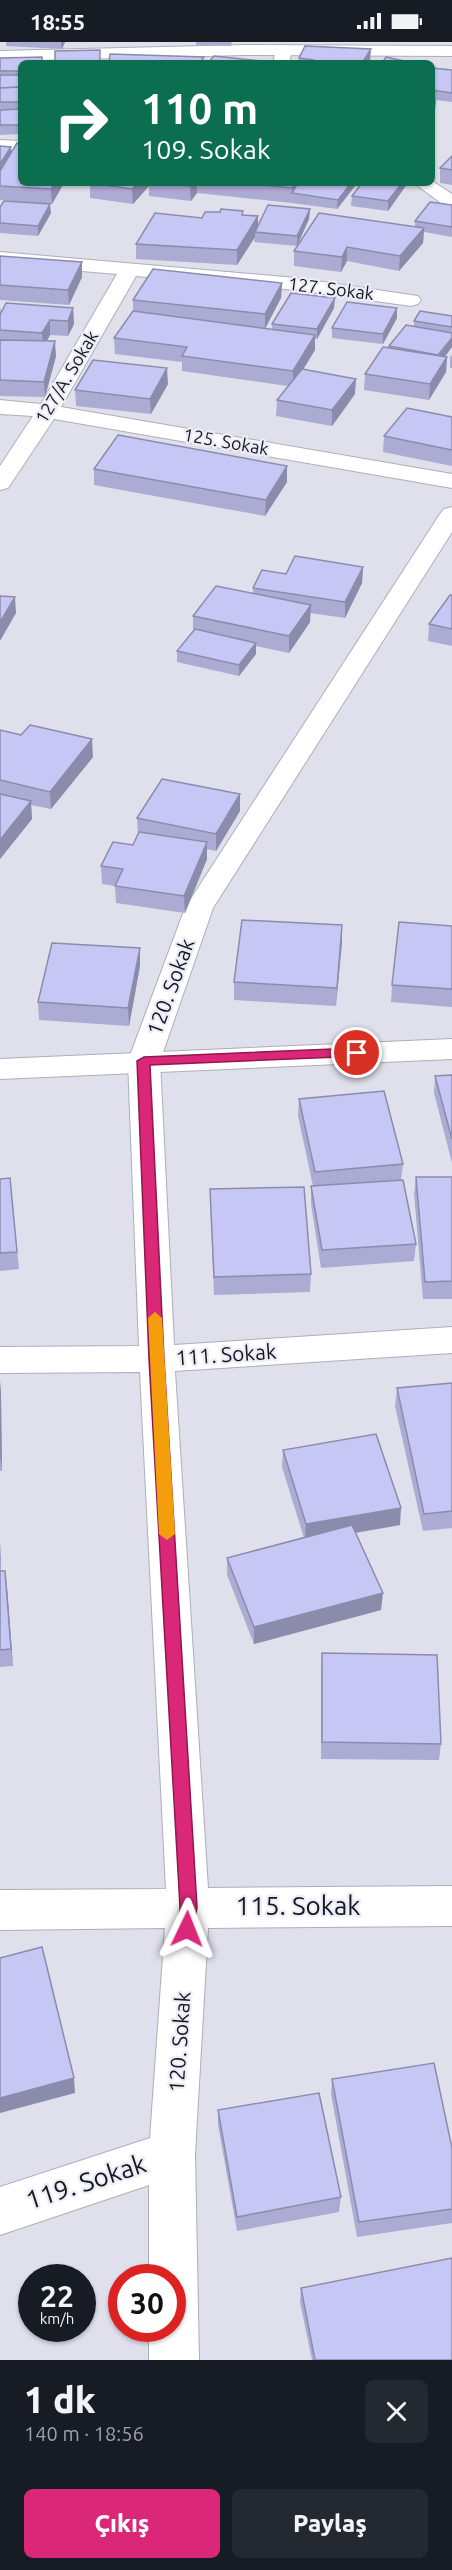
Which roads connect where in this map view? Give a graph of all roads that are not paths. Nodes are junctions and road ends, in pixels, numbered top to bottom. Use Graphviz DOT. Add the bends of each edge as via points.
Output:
graph roads {
  1 [pos="246,46"];
  2 [pos="452,51"];
  3 [pos="0,56"];
  4 [pos="283,57"];
  5 [pos="0,145"];
  6 [pos="18,146"];
  7 [pos="428,186"];
  8 [pos="452,202"];
  9 [pos="0,258"];
  10 [pos="130,269"];
  11 [pos="411,300"];
  12 [pos="0,407"];
  13 [pos="48,411"];
  14 [pos="452,481"];
  15 [pos="0,483"];
  16 [pos="452,514"];
  17 [pos="452,1049"];
  18 [pos="144,1061"];
  19 [pos="0,1069"];
  20 [pos="452,1340"];
  21 [pos="157,1359"];
  22 [pos="0,1360"];
  23 [pos="189,1907"];
  24 [pos="0,1910"];
  25 [pos="450,1914"];
  26 [pos="172,2154"];
  27 [pos="0,2211"];
  28 [pos="174,2360"];
  1 -- 3 [label="street"];
  1 -- 4 [label="street"];
  2 -- 4 [label="street"];
  5 -- 6 [label="street"];
  7 -- 8 [label="street"];
  9 -- 10 [label="street, 127. Sokak"];
  10 -- 11 [label="street, 127. Sokak" via="296,284"];
  10 -- 13 [label="street, 127/A. Sokak"];
  12 -- 13 [label="street, 125. Sokak"];
  13 -- 14 [label="street, 125. Sokak"];
  13 -- 15 [label="street, 127/A. Sokak"];
  16 -- 18 [label="street, 120. Sokak" via="199,908"];
  17 -- 18 [label="street"];
  18 -- 19 [label="street"];
  18 -- 21 [label="street, 120. Sokak"];
  20 -- 21 [label="street, 111. Sokak"];
  21 -- 22 [label="street, 111. Sokak"];
  21 -- 23 [label="street, 120. Sokak"];
  23 -- 24 [label="street, 115. Sokak"];
  23 -- 25 [label="street, 115. Sokak"];
  23 -- 26 [label="street, 120. Sokak"];
  26 -- 27 [label="street, 119. Sokak"];
  26 -- 28 [label="street, 120. Sokak"];
}
